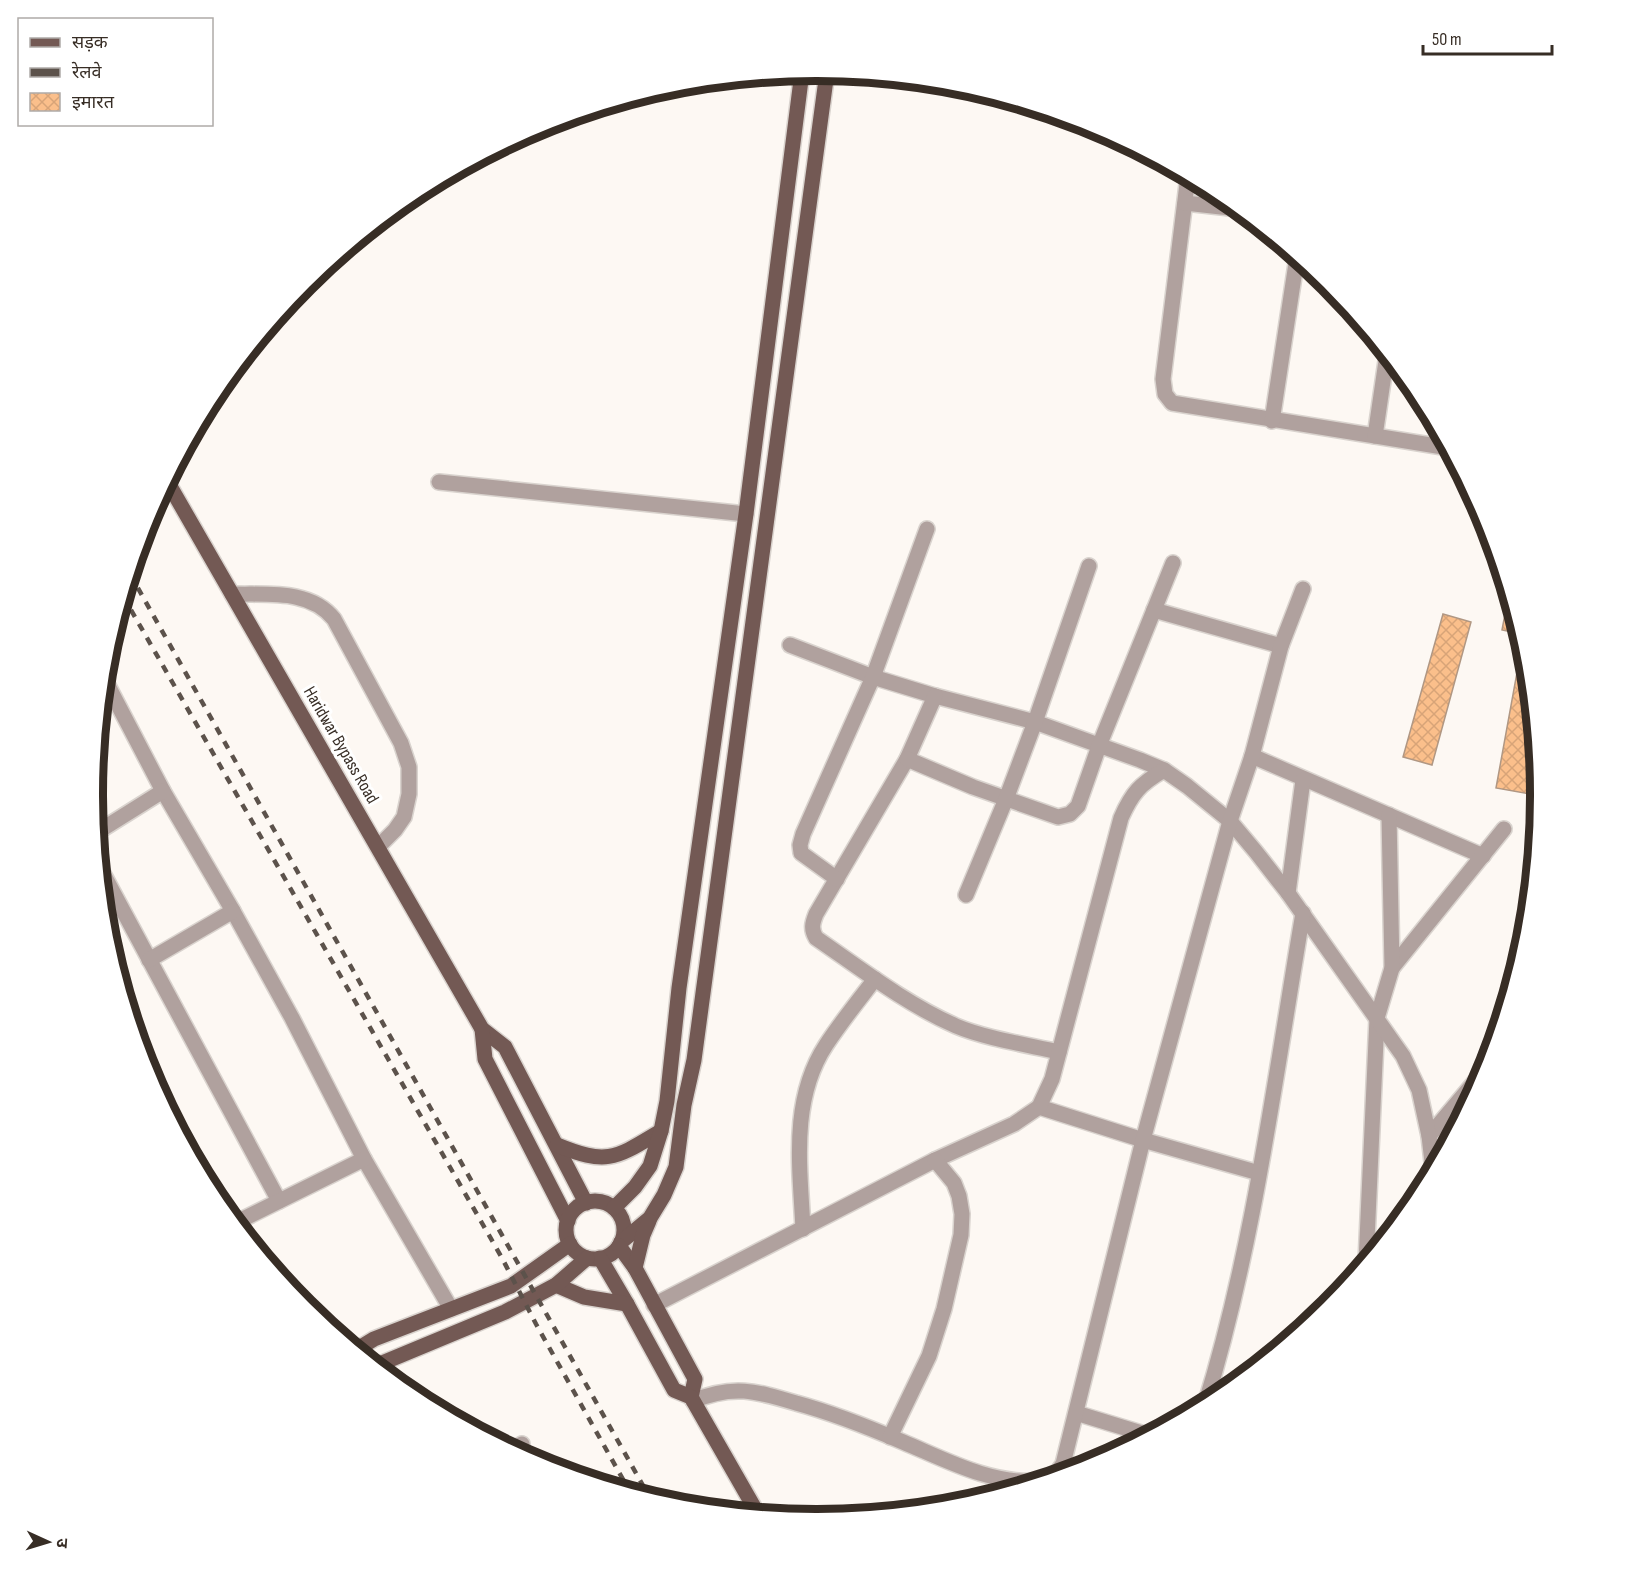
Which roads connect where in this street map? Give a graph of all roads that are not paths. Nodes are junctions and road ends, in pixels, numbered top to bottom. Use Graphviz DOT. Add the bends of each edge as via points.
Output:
graph roads {
  1 [pos="826,81"];
  2 [pos="801,82"];
  3 [pos="1187,185"];
  4 [pos="1185,203"];
  5 [pos="1221,207"];
  6 [pos="1295,266"];
  7 [pos="1386,364"];
  8 [pos="1272,421"];
  9 [pos="1375,436"];
  10 [pos="1440,446"];
  11 [pos="439,482"];
  12 [pos="172,489"];
  13 [pos="746,514"];
  14 [pos="927,530"];
  15 [pos="1173,563"];
  16 [pos="1089,566"];
  17 [pos="1303,589"];
  18 [pos="232,594"];
  19 [pos="1154,610"];
  20 [pos="790,645"];
  21 [pos="1281,646"];
  22 [pos="873,676"];
  23 [pos="110,694"];
  24 [pos="935,696"];
  25 [pos="1035,722"];
  26 [pos="1099,746"];
  27 [pos="1252,756"];
  28 [pos="907,759"];
  29 [pos="1164,770"];
  30 [pos="1304,780"];
  31 [pos="163,791"];
  32 [pos="1006,799"];
  33 [pos="1389,815"];
  34 [pos="1230,821"];
  35 [pos="104,827"];
  36 [pos="1504,829"];
  37 [pos="378,847"];
  38 [pos="1483,856"];
  39 [pos="837,879"];
  40 [pos="109,884"];
  41 [pos="1288,893"];
  42 [pos="966,896"];
  43 [pos="233,911"];
  44 [pos="1303,914"];
  45 [pos="149,960"];
  46 [pos="1392,968"];
  47 [pos="875,979"];
  48 [pos="1377,1018"];
  49 [pos="482,1029"];
  50 [pos="1059,1052"];
  51 [pos="1465,1094"];
  52 [pos="1039,1107"];
  53 [pos="661,1131"];
  54 [pos="1429,1136"];
  55 [pos="1143,1140"];
  56 [pos="557,1145"];
  57 [pos="1431,1158"];
  58 [pos="364,1159"];
  59 [pos="935,1160"];
  60 [pos="1259,1173"];
  61 [pos="279,1201"];
  62 [pos="586,1203"];
  63 [pos="614,1208"];
  64 [pos="650,1218"];
  65 [pos="242,1219"];
  66 [pos="568,1221"];
  67 [pos="803,1228"];
  68 [pos="570,1244"];
  69 [pos="620,1244"];
  70 [pos="1367,1250"];
  71 [pos="594,1258"];
  72 [pos="635,1268"];
  73 [pos="556,1285"];
  74 [pos="627,1304"];
  75 [pos="654,1305"];
  76 [pos="451,1309"];
  77 [pos="363,1346"];
  78 [pos="384,1362"];
  79 [pos="1209,1392"];
  80 [pos="692,1399"];
  81 [pos="1076,1413"];
  82 [pos="1138,1432"];
  83 [pos="891,1437"];
  84 [pos="1062,1465"];
  85 [pos="1015,1481"];
  86 [pos="753,1506"];
  1 -- 64 [label="main road" via="694,1060 676,1167"];
  2 -- 13 [label="main road"];
  3 -- 4 [label="street"];
  4 -- 5 [label="street"];
  4 -- 8 [label="street" via="1163,379 1165,394 1172,403"];
  6 -- 8 [label="street"];
  7 -- 9 [label="street"];
  8 -- 9 [label="street"];
  9 -- 10 [label="street"];
  11 -- 13 [label="street"];
  12 -- 18 [label="main road, Haridwar Bypass Road"];
  13 -- 53 [label="main road"];
  14 -- 22 [label="street"];
  15 -- 19 [label="street"];
  16 -- 25 [label="street"];
  17 -- 21 [label="street"];
  18 -- 37 [label="main road, Haridwar Bypass Road"];
  18 -- 37 [label="street" via="296,596 326,609 334,619 401,743 408,767 409,794 404,816"];
  19 -- 21 [label="street"];
  19 -- 26 [label="street"];
  20 -- 22 [label="street"];
  21 -- 27 [label="street"];
  22 -- 24 [label="street"];
  22 -- 39 [label="street" via="800,846 807,859"];
  23 -- 31 [label="street"];
  24 -- 25 [label="street"];
  24 -- 28 [label="street"];
  25 -- 26 [label="street"];
  25 -- 32 [label="street"];
  26 -- 29 [label="street"];
  26 -- 32 [label="street" via="1078,807 1070,814 1058,817"];
  27 -- 30 [label="street"];
  27 -- 34 [label="street"];
  28 -- 32 [label="street"];
  28 -- 39 [label="street"];
  29 -- 34 [label="street"];
  29 -- 50 [label="street" via="1130,796 1121,818"];
  30 -- 33 [label="street"];
  30 -- 41 [label="street"];
  31 -- 35 [label="street"];
  31 -- 43 [label="street"];
  32 -- 42 [label="street"];
  33 -- 38 [label="street"];
  33 -- 46 [label="street"];
  34 -- 41 [label="street"];
  34 -- 55 [label="street"];
  36 -- 38 [label="street"];
  37 -- 49 [label="main road, Haridwar Bypass Road"];
  38 -- 46 [label="street"];
  39 -- 47 [label="street" via="816,914 812,932"];
  40 -- 45 [label="street"];
  41 -- 44 [label="street"];
  43 -- 45 [label="street"];
  43 -- 58 [label="street"];
  44 -- 48 [label="street"];
  44 -- 60 [label="street"];
  45 -- 61 [label="street"];
  46 -- 48 [label="street"];
  47 -- 50 [label="street" via="958,1027"];
  47 -- 67 [label="street" via="825,1047 810,1077 802,1107 799,1144"];
  48 -- 54 [label="street" via="1403,1056 1419,1090"];
  48 -- 70 [label="street"];
  49 -- 56 [label="main road, Haridwar Bypass Road" via="505,1047"];
  49 -- 66 [label="main road, Haridwar Bypass Road" via="484,1059"];
  50 -- 52 [label="street"];
  51 -- 54 [label="street"];
  52 -- 55 [label="street"];
  52 -- 59 [label="street" via="1014,1124"];
  53 -- 56 [label="main road" via="612,1158 585,1156"];
  53 -- 63 [label="main road" via="650,1166"];
  54 -- 57 [label="street"];
  55 -- 60 [label="street"];
  55 -- 81 [label="street"];
  56 -- 62 [label="main road, Haridwar Bypass Road"];
  58 -- 61 [label="street"];
  58 -- 76 [label="street"];
  59 -- 67 [label="street"];
  59 -- 83 [label="street" via="954,1183 959,1196 961,1235 929,1356"];
  60 -- 79 [label="street" via="1237,1284"];
  61 -- 65 [label="street"];
  62 -- 63 [label="main road" via="600,1202"];
  62 -- 66 [label="main road"];
  63 -- 69 [label="main road" via="624,1227"];
  64 -- 69 [label="main road"];
  64 -- 72 [label="main road"];
  66 -- 68 [label="main road"];
  67 -- 75 [label="street"];
  68 -- 71 [label="main road" via="577,1252"];
  68 -- 76 [label="main road" via="511,1286"];
  69 -- 71 [label="main road" via="612,1253"];
  69 -- 72 [label="main road"];
  71 -- 73 [label="main road"];
  71 -- 74 [label="main road"];
  72 -- 75 [label="main road"];
  73 -- 74 [label="main road" via="584,1297"];
  73 -- 78 [label="main road" via="505,1312"];
  74 -- 80 [label="main road" via="674,1390"];
  75 -- 80 [label="main road" via="695,1379"];
  76 -- 77 [label="main road"];
  80 -- 83 [label="street" via="750,1390 827,1412"];
  80 -- 86 [label="main road"];
  81 -- 82 [label="street"];
  81 -- 84 [label="street"];
  83 -- 85 [label="street" via="989,1476"];
}
